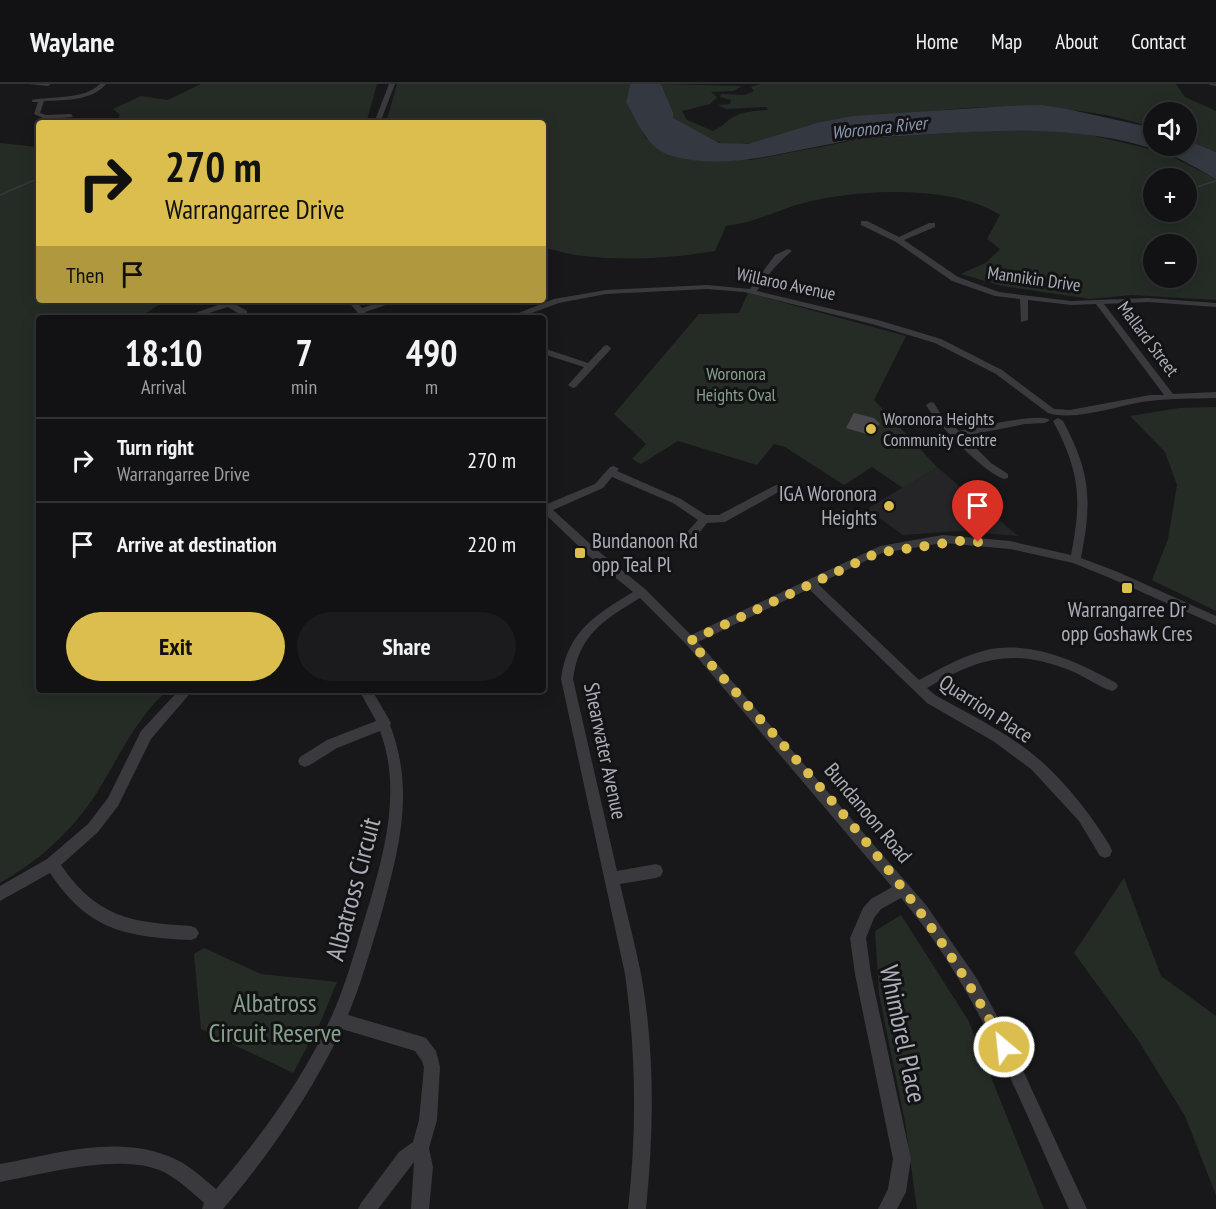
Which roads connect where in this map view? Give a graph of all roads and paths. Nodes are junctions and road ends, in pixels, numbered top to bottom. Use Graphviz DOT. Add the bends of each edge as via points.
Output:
graph roads {
  1 [pos="31,84"];
  2 [pos="48,84"];
  3 [pos="103,84"];
  4 [pos="392,84"];
  5 [pos="42,100"];
  6 [pos="34,101"];
  7 [pos="71,116"];
  8 [pos="378,120"];
  9 [pos="864,223"];
  10 [pos="932,225"];
  11 [pos="900,240"];
  12 [pos="788,251"];
  13 [pos="752,292"];
  14 [pos="1024,298"];
  15 [pos="235,303"];
  16 [pos="390,303"];
  17 [pos="1100,304"];
  18 [pos="231,305"];
  19 [pos="1213,305"];
  20 [pos="244,313"];
  21 [pos="1216,313"];
  22 [pos="362,314"];
  23 [pos="196,315"];
  24 [pos="518,315"];
  25 [pos="1024,320"];
  26 [pos="607,348"];
  27 [pos="546,352"];
  28 [pos="589,366"];
  29 [pos="573,385"];
  30 [pos="1169,395"];
  31 [pos="1216,395"];
  32 [pos="931,405"];
  33 [pos="1048,415"];
  34 [pos="956,435"];
  35 [pos="1004,476"];
  36 [pos="780,487"];
  37 [pos="546,507"];
  38 [pos="546,510"];
  39 [pos="704,519"];
  40 [pos="681,540"];
  41 [pos="1074,560"];
  42 [pos="810,583"];
  43 [pos="641,592"];
  44 [pos="1216,621"];
  45 [pos="690,641"];
  46 [pos="1112,686"];
  47 [pos="918,687"];
  48 [pos="184,693"];
  49 [pos="367,693"];
  50 [pos="385,723"];
  51 [pos="305,761"];
  52 [pos="1105,851"];
  53 [pos="52,864"];
  54 [pos="656,871"];
  55 [pos="612,879"];
  56 [pos="904,888"];
  57 [pos="0,894"];
  58 [pos="190,933"];
  59 [pos="338,1020"];
  60 [pos="420,1148"];
  61 [pos="0,1173"];
  62 [pos="214,1206"];
  63 [pos="368,1209"];
  64 [pos="420,1209"];
  65 [pos="637,1209"];
  66 [pos="887,1209"];
  67 [pos="1078,1209"];
  1 -- 2 [label="street"];
  3 -- 5 [label="street" via="95,92"];
  4 -- 8 [label="street"];
  5 -- 6 [label="street"];
  5 -- 7 [label="street" via="38,114"];
  9 -- 11 [label="street, Mannikin Drive"];
  10 -- 11 [label="street"];
  11 -- 14 [label="street, Mannikin Drive" via="955,279 987,291"];
  12 -- 13 [label="street" via="778,257"];
  13 -- 24 [label="street, Willaroo Avenue" via="707,287 606,292 557,301"];
  13 -- 33 [label="street, Willaroo Avenue" via="938,341 999,372"];
  14 -- 17 [label="street, Mannikin Drive"];
  14 -- 25 [label="street"];
  15 -- 18 [label="street"];
  16 -- 22 [label="street"];
  17 -- 19 [label="street, Mannikin Drive" via="1148,300"];
  17 -- 30 [label="street, Mallard Street"];
  18 -- 20 [label="street"];
  18 -- 23 [label="street"];
  19 -- 21 [label="street"];
  26 -- 28 [label="street"];
  27 -- 28 [label="street"];
  28 -- 29 [label="street"];
  30 -- 31 [label="street"];
  30 -- 33 [label="street"];
  32 -- 34 [label="street"];
  33 -- 34 [label="street"];
  33 -- 41 [label="street, Willaroo Avenue" via="1064,435 1079,465 1085,497"];
  34 -- 35 [label="street"];
  36 -- 39 [label="street" via="721,519"];
  37 -- 39 [label="street" via="599,486 613,471 677,501"];
  38 -- 43 [label="street, Bundanoon Road"];
  39 -- 40 [label="street"];
  41 -- 42 [label="street" via="1010,545 960,541 877,553"];
  41 -- 44 [label="street"];
  42 -- 45 [label="street"];
  42 -- 47 [label="street, Quarrion Place"];
  43 -- 45 [label="street, Bundanoon Road"];
  43 -- 55 [label="street, Shearwater Avenue" via="589,627 573,649 568,665 570,696"];
  45 -- 56 [label="street, Bundanoon Road"];
  46 -- 47 [label="street" via="1058,660 1006,654 967,660"];
  47 -- 52 [label="street, Quarrion Place" via="942,707 998,737 1036,765 1084,817"];
  48 -- 53 [label="street" via="146,735 103,816 81,842"];
  49 -- 50 [label="street, Albatross Circuit"];
  50 -- 51 [label="street" via="332,744"];
  50 -- 59 [label="street, Albatross Circuit" via="399,790 395,834 361,956"];
  53 -- 57 [label="street"];
  53 -- 58 [label="street" via="75,896 105,916 137,928"];
  54 -- 55 [label="street"];
  55 -- 65 [label="street, Shearwater Avenue" via="633,974 642,1044 644,1123"];
  56 -- 66 [label="street, Whimbrel Place" via="872,908 858,938 902,1159 897,1192"];
  56 -- 67 [label="street, Bundanoon Road" via="948,949 996,1031"];
  59 -- 60 [label="street" via="414,1041 426,1050 432,1067 428,1120"];
  59 -- 62 [label="street, Albatross Circuit" via="280,1121"];
  60 -- 63 [label="street" via="405,1158"];
  60 -- 64 [label="street" via="424,1167"];
  61 -- 62 [label="street" via="109,1155 136,1157 181,1172"];
}
